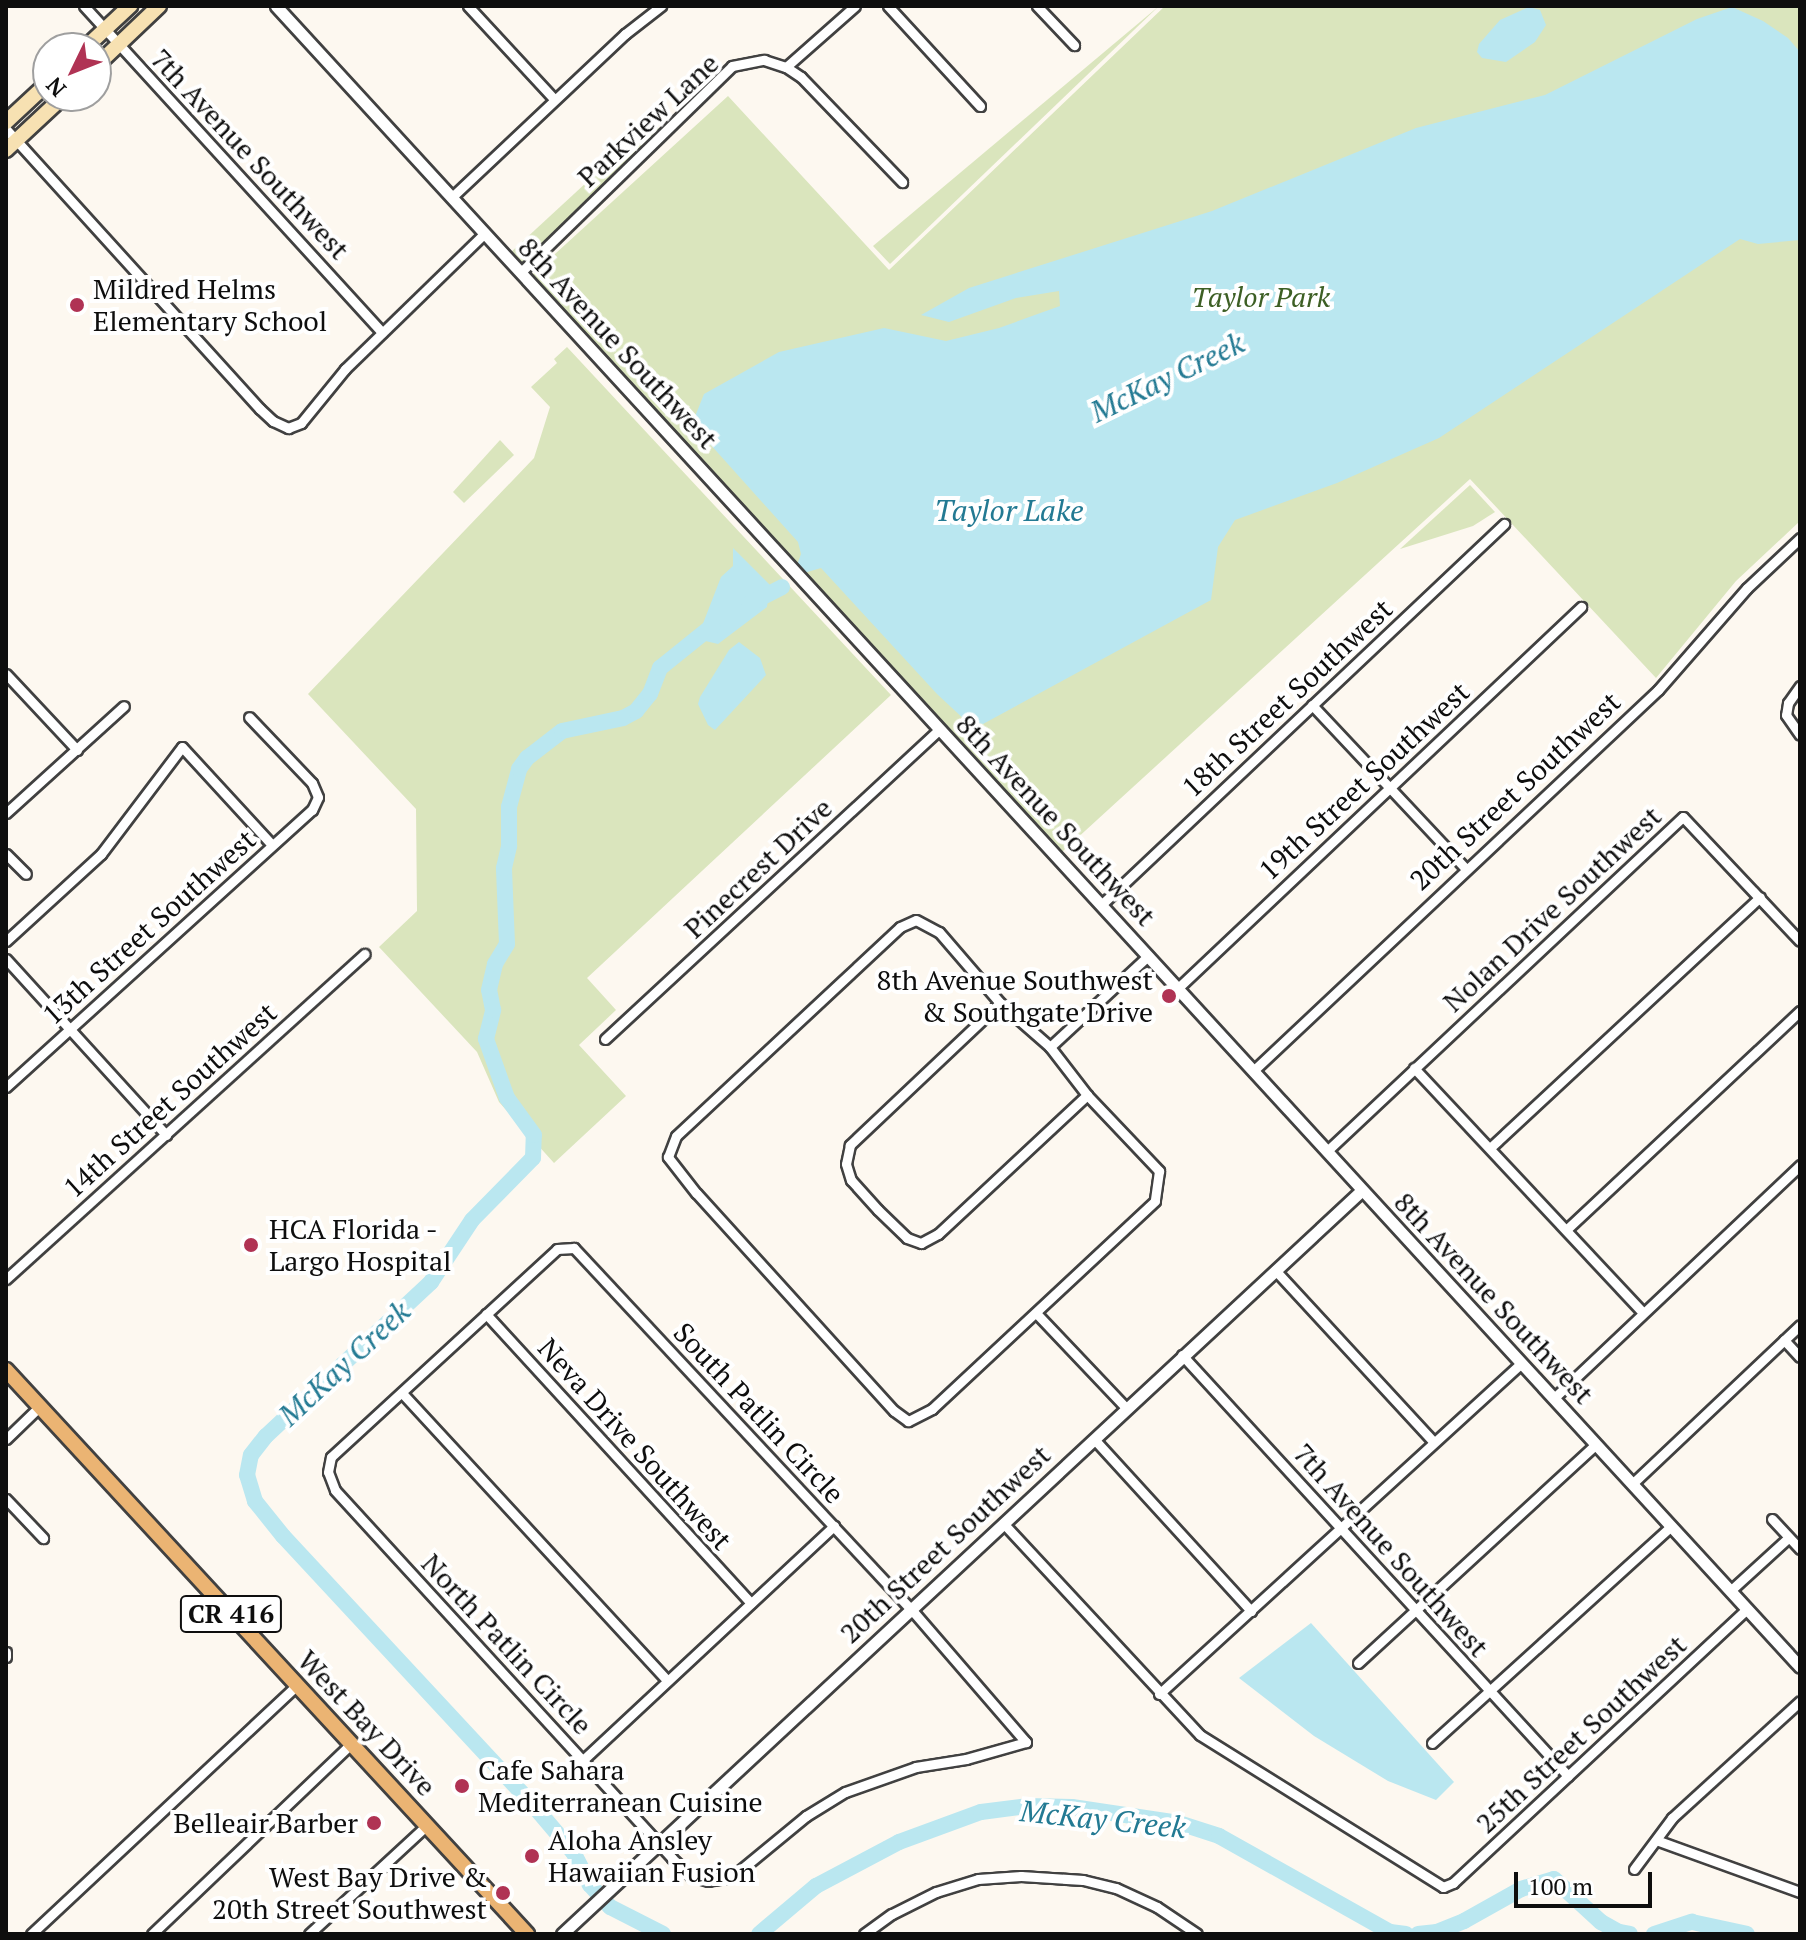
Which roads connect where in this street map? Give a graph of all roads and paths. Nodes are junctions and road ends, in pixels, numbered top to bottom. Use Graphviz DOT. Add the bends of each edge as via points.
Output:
graph roads {
  1 [pos="84,6"];
  2 [pos="130,6"];
  3 [pos="159,6"];
  4 [pos="276,6"];
  5 [pos="468,6"];
  6 [pos="855,6"];
  7 [pos="888,6"];
  8 [pos="1037,6"];
  9 [pos="654,8"];
  10 [pos="105,29"];
  11 [pos="102,32"];
  12 [pos="119,44"];
  13 [pos="1074,45"];
  14 [pos="112,51"];
  15 [pos="786,67"];
  16 [pos="32,98"];
  17 [pos="554,99"];
  18 [pos="980,106"];
  19 [pos="47,112"];
  20 [pos="6,122"];
  21 [pos="6,129"];
  22 [pos="11,145"];
  23 [pos="902,182"];
  24 [pos="452,197"];
  25 [pos="484,234"];
  26 [pos="521,272"];
  27 [pos="382,332"];
  28 [pos="1504,524"];
  29 [pos="1800,538"];
  30 [pos="1581,607"];
  31 [pos="6,674"];
  32 [pos="1800,686"];
  33 [pos="1312,705"];
  34 [pos="124,706"];
  35 [pos="249,717"];
  36 [pos="940,729"];
  37 [pos="1800,735"];
  38 [pos="77,750"];
  39 [pos="1390,786"];
  40 [pos="6,813"];
  41 [pos="272,845"];
  42 [pos="6,854"];
  43 [pos="1466,869"];
  44 [pos="26,874"];
  45 [pos="1760,897"];
  46 [pos="1101,905"];
  47 [pos="6,941"];
  48 [pos="1800,941"];
  49 [pos="364,954"];
  50 [pos="1148,956"];
  51 [pos="6,959"];
  52 [pos="1178,988"];
  53 [pos="1000,1003"];
  54 [pos="1800,1011"];
  55 [pos="70,1028"];
  56 [pos="605,1039"];
  57 [pos="1050,1047"];
  58 [pos="1414,1068"];
  59 [pos="1253,1071"];
  60 [pos="6,1087"];
  61 [pos="1087,1095"];
  62 [pos="166,1135"];
  63 [pos="1491,1147"];
  64 [pos="1327,1151"];
  65 [pos="1800,1165"];
  66 [pos="1362,1190"];
  67 [pos="1567,1229"];
  68 [pos="1275,1270"];
  69 [pos="6,1279"];
  70 [pos="1642,1312"];
  71 [pos="1036,1313"];
  72 [pos="486,1314"];
  73 [pos="1800,1325"];
  74 [pos="1784,1340"];
  75 [pos="1182,1355"];
  76 [pos="1800,1357"];
  77 [pos="1521,1363"];
  78 [pos="6,1370"];
  79 [pos="402,1393"];
  80 [pos="1554,1398"];
  81 [pos="39,1407"];
  82 [pos="1126,1408"];
  83 [pos="6,1439"];
  84 [pos="1094,1439"];
  85 [pos="1433,1441"];
  86 [pos="1596,1444"];
  87 [pos="1632,1484"];
  88 [pos="6,1499"];
  89 [pos="1772,1519"];
  90 [pos="1003,1523"];
  91 [pos="834,1526"];
  92 [pos="1671,1526"];
  93 [pos="1341,1527"];
  94 [pos="43,1538"];
  95 [pos="1788,1538"];
  96 [pos="1800,1549"];
  97 [pos="1730,1591"];
  98 [pos="751,1603"];
  99 [pos="911,1609"];
  100 [pos="1416,1609"];
  101 [pos="1747,1609"];
  102 [pos="1251,1611"];
  103 [pos="1358,1663"];
  104 [pos="1800,1667"];
  105 [pos="667,1680"];
  106 [pos="297,1685"];
  107 [pos="1489,1691"];
  108 [pos="1159,1694"];
  109 [pos="1800,1701"];
  110 [pos="1432,1743"];
  111 [pos="351,1744"];
  112 [pos="584,1759"];
  113 [pos="1568,1776"];
  114 [pos="427,1825"];
  115 [pos="1656,1840"];
  116 [pos="661,1842"];
  117 [pos="1634,1869"];
  118 [pos="1800,1892"];
  119 [pos="31,1934"];
  120 [pos="152,1934"];
  121 [pos="309,1934"];
  122 [pos="527,1934"];
  123 [pos="562,1934"];
  124 [pos="864,1934"];
  125 [pos="1197,1934"];
  1 -- 10 [label="street, 7th Avenue Southwest"];
  2 -- 10 [label="main road"];
  3 -- 12 [label="main road"];
  4 -- 24 [label="street, 8th Avenue Southwest"];
  5 -- 17 [label="street"];
  6 -- 15 [label="street"];
  7 -- 18 [label="street"];
  8 -- 13 [label="street"];
  9 -- 17 [label="street"];
  10 -- 11 [label="main road"];
  10 -- 12 [label="street, 7th Avenue Southwest"];
  12 -- 14 [label="main road"];
  12 -- 27 [label="street, 7th Avenue Southwest"];
  15 -- 23 [label="street"];
  15 -- 26 [label="street, Parkview Lane" via="764,60 732,66"];
  16 -- 20 [label="main road"];
  17 -- 24 [label="street"];
  19 -- 22 [label="main road"];
  21 -- 22 [label="street"];
  22 -- 27 [label="street" via="273,421 288,428 301,423"];
  24 -- 25 [label="street, 8th Avenue Southwest"];
  25 -- 26 [label="street, 8th Avenue Southwest"];
  25 -- 27 [label="street"];
  26 -- 36 [label="street, 8th Avenue Southwest"];
  28 -- 33 [label="street, 18th Street Southwest"];
  29 -- 43 [label="street, 20th Street Southwest" via="1747,588 1658,690"];
  30 -- 39 [label="street, 19th Street Southwest"];
  31 -- 38 [label="street"];
  32 -- 37 [label="street" via="1786,715"];
  33 -- 39 [label="street"];
  33 -- 46 [label="street, 18th Street Southwest"];
  34 -- 38 [label="street"];
  35 -- 41 [label="street, 13th Street Southwest" via="312,783 318,797 312,810"];
  36 -- 46 [label="street, 8th Avenue Southwest"];
  36 -- 56 [label="street, Pinecrest Drive"];
  38 -- 40 [label="street"];
  39 -- 43 [label="street"];
  39 -- 52 [label="street, 19th Street Southwest"];
  41 -- 47 [label="street" via="182,747 101,854"];
  41 -- 55 [label="street, 13th Street Southwest"];
  42 -- 44 [label="street"];
  43 -- 59 [label="street, 20th Street Southwest"];
  45 -- 48 [label="street, Nolan Drive Southwest"];
  45 -- 58 [label="street, Nolan Drive Southwest" via="1683,817"];
  45 -- 63 [label="street"];
  46 -- 50 [label="street, 8th Avenue Southwest"];
  49 -- 62 [label="street, 14th Street Southwest"];
  50 -- 52 [label="street, 8th Avenue Southwest"];
  50 -- 57 [label="street"];
  51 -- 55 [label="street"];
  52 -- 59 [label="street, 8th Avenue Southwest"];
  53 -- 57 [label="street"];
  53 -- 61 [label="street" via="850,1145 846,1164 851,1180 907,1238 921,1243 938,1234"];
  53 -- 71 [label="street" via="939,932 916,920 900,927 676,1136 668,1157 862,1377 908,1421 932,1409"];
  54 -- 67 [label="street"];
  55 -- 60 [label="street, 13th Street Southwest"];
  55 -- 62 [label="street"];
  57 -- 61 [label="street"];
  58 -- 63 [label="street"];
  58 -- 64 [label="street, Nolan Drive Southwest"];
  59 -- 64 [label="street, 8th Avenue Southwest"];
  61 -- 71 [label="street" via="1159,1171 1155,1201"];
  62 -- 69 [label="street, 14th Street Southwest"];
  63 -- 67 [label="street"];
  64 -- 66 [label="street, 8th Avenue Southwest"];
  65 -- 70 [label="street"];
  66 -- 68 [label="street, 20th Street Southwest"];
  66 -- 77 [label="street, 8th Avenue Southwest"];
  67 -- 70 [label="street"];
  68 -- 75 [label="street, 20th Street Southwest"];
  68 -- 85 [label="street"];
  70 -- 80 [label="street"];
  71 -- 82 [label="street"];
  72 -- 79 [label="street"];
  72 -- 91 [label="street, South Patlin Circle" via="557,1249 574,1248"];
  72 -- 98 [label="street, Neva Drive Southwest"];
  73 -- 74 [label="street"];
  74 -- 76 [label="street"];
  74 -- 87 [label="street"];
  75 -- 82 [label="street, 20th Street Southwest"];
  75 -- 93 [label="street, 7th Avenue Southwest"];
  77 -- 80 [label="street, 8th Avenue Southwest"];
  77 -- 85 [label="street"];
  78 -- 81 [label="main road, West Bay Drive / CR 416"];
  79 -- 105 [label="street"];
  79 -- 112 [label="street, North Patlin Circle" via="331,1457 328,1472 335,1490"];
  80 -- 86 [label="street, 8th Avenue Southwest"];
  81 -- 83 [label="street"];
  81 -- 106 [label="main road, West Bay Drive / CR 416"];
  82 -- 84 [label="street, 20th Street Southwest"];
  84 -- 90 [label="street, 20th Street Southwest"];
  84 -- 102 [label="street"];
  85 -- 93 [label="street"];
  86 -- 87 [label="street, 8th Avenue Southwest"];
  86 -- 100 [label="street"];
  87 -- 92 [label="street, 8th Avenue Southwest"];
  88 -- 94 [label="street"];
  89 -- 95 [label="street"];
  90 -- 99 [label="street, 20th Street Southwest"];
  90 -- 108 [label="street"];
  91 -- 98 [label="street"];
  91 -- 99 [label="street, South Patlin Circle"];
  92 -- 97 [label="street, 8th Avenue Southwest"];
  92 -- 107 [label="street"];
  93 -- 100 [label="street, 7th Avenue Southwest"];
  93 -- 102 [label="street"];
  95 -- 96 [label="street"];
  95 -- 97 [label="street"];
  97 -- 101 [label="street, 8th Avenue Southwest"];
  98 -- 105 [label="street"];
  99 -- 116 [label="street, 20th Street Southwest"];
  99 -- 116 [label="street, South Patlin Circle" via="1026,1742 916,1767 845,1792 806,1816 741,1871 721,1880 691,1876"];
  100 -- 103 [label="street"];
  100 -- 107 [label="street, 7th Avenue Southwest"];
  101 -- 104 [label="street, 8th Avenue Southwest"];
  101 -- 113 [label="street, 25th Street Southwest"];
  102 -- 108 [label="street"];
  105 -- 112 [label="street"];
  106 -- 111 [label="main road, West Bay Drive / CR 416"];
  106 -- 119 [label="street"];
  107 -- 110 [label="street"];
  107 -- 113 [label="street, 7th Avenue Southwest"];
  108 -- 113 [label="street, 25th Street Southwest" via="1200,1735 1443,1887"];
  109 -- 115 [label="street" via="1672,1818"];
  111 -- 114 [label="main road, West Bay Drive / CR 416"];
  111 -- 120 [label="street"];
  112 -- 116 [label="street, North Patlin Circle"];
  114 -- 121 [label="street"];
  114 -- 122 [label="main road, West Bay Drive / CR 416"];
  115 -- 117 [label="street"];
  115 -- 118 [label="street"];
  116 -- 123 [label="street, 20th Street Southwest"];
  124 -- 125 [label="street" via="936,1892 978,1879 1021,1876 1116,1888"];
}
